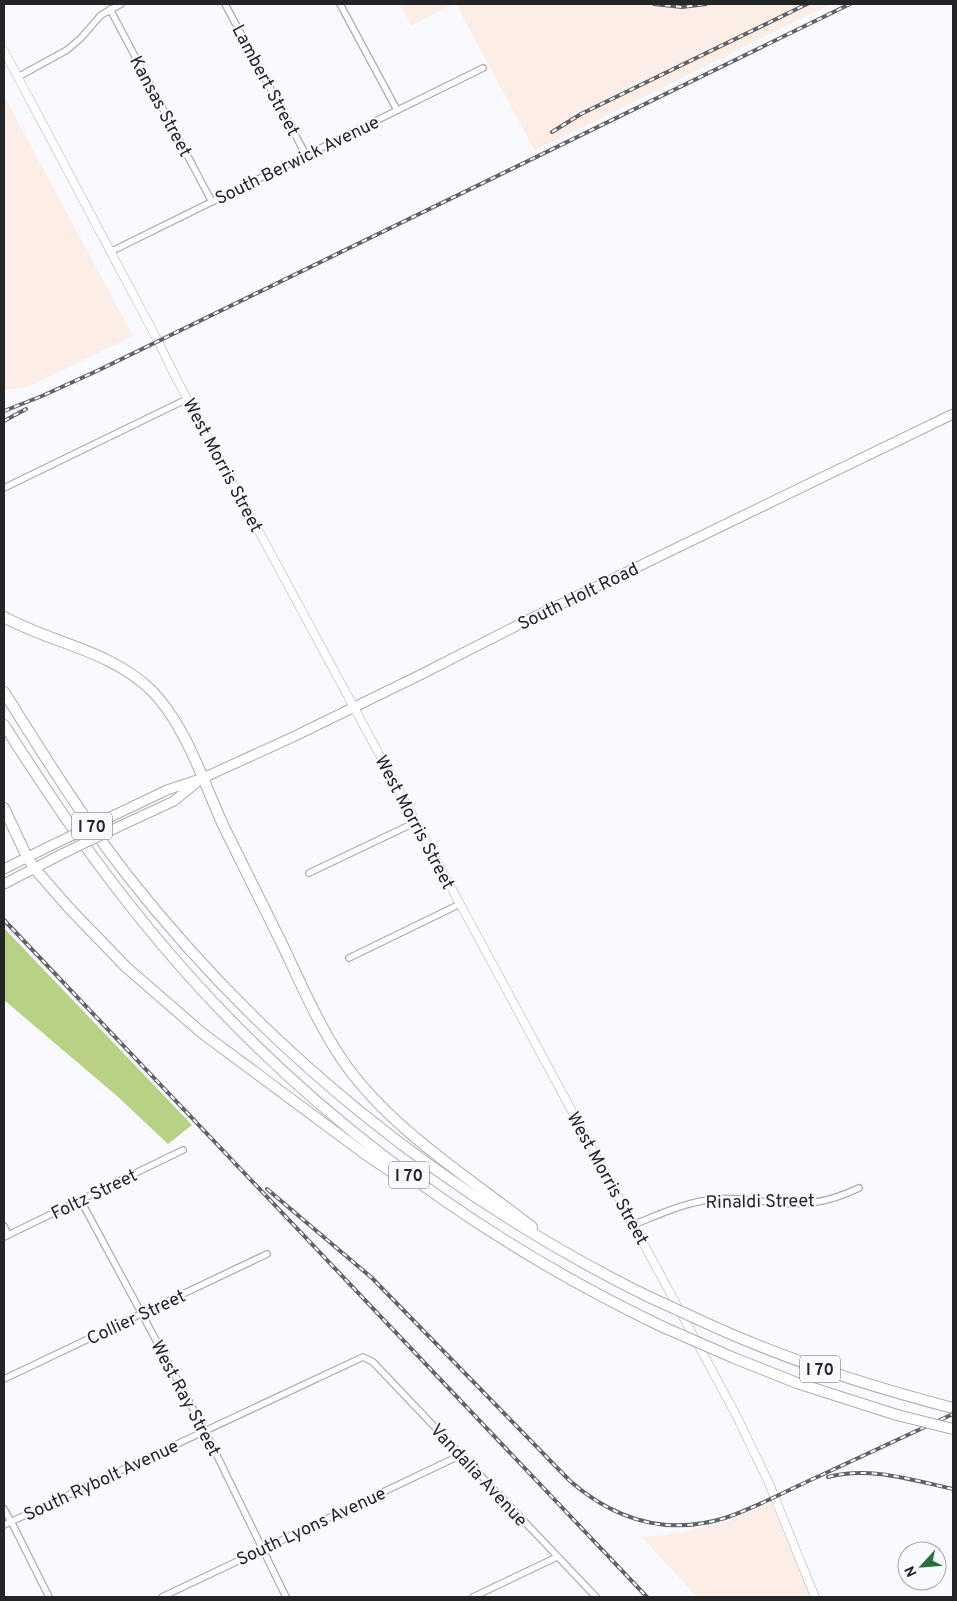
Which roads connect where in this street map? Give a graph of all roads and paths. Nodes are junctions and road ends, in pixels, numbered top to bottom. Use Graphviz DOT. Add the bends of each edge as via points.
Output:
graph roads {
  1 [pos="121,4"];
  2 [pos="225,4"];
  3 [pos="340,4"];
  4 [pos="110,9"];
  5 [pos="4,51"];
  6 [pos="483,68"];
  7 [pos="18,77"];
  8 [pos="397,110"];
  9 [pos="306,155"];
  10 [pos="212,202"];
  11 [pos="110,252"];
  12 [pos="187,399"];
  13 [pos="953,414"];
  14 [pos="4,488"];
  15 [pos="4,617"];
  16 [pos="4,692"];
  17 [pos="354,708"];
  18 [pos="4,725"];
  19 [pos="202,778"];
  20 [pos="4,808"];
  21 [pos="416,822"];
  22 [pos="27,858"];
  23 [pos="35,868"];
  24 [pos="4,869"];
  25 [pos="309,873"];
  26 [pos="7,882"];
  27 [pos="460,904"];
  28 [pos="349,958"];
  29 [pos="183,1150"];
  30 [pos="860,1188"];
  31 [pos="81,1201"];
  32 [pos="456,1209"];
  33 [pos="634,1225"];
  34 [pos="4,1226"];
  35 [pos="6,1236"];
  36 [pos="267,1254"];
  37 [pos="567,1254"];
  38 [pos="142,1314"];
  39 [pos="360,1358"];
  40 [pos="4,1379"];
  41 [pos="953,1408"];
  42 [pos="953,1429"];
  43 [pos="205,1431"];
  44 [pos="461,1456"];
  45 [pos="4,1509"];
  46 [pos="11,1522"];
  47 [pos="4,1525"];
  48 [pos="263,1550"];
  49 [pos="558,1557"];
  50 [pos="48,1597"];
  51 [pos="162,1597"];
  52 [pos="286,1597"];
  53 [pos="473,1597"];
  54 [pos="596,1597"];
  55 [pos="815,1597"];
  1 -- 4 [label="street"];
  2 -- 9 [label="street, Lambert Street"];
  3 -- 8 [label="street"];
  4 -- 7 [label="street" via="100,15 67,50"];
  4 -- 10 [label="street, Kansas Street"];
  5 -- 7 [label="main road, West Morris Street"];
  6 -- 8 [label="street, South Berwick Avenue"];
  7 -- 11 [label="main road, West Morris Street"];
  8 -- 9 [label="street, South Berwick Avenue"];
  9 -- 10 [label="street, South Berwick Avenue"];
  10 -- 11 [label="street, South Berwick Avenue"];
  11 -- 12 [label="main road, West Morris Street"];
  12 -- 14 [label="street"];
  12 -- 17 [label="main road, West Morris Street"];
  13 -- 17 [label="main road, South Holt Road"];
  15 -- 19 [label="highway" via="109,661 139,680 174,720"];
  16 -- 37 [label="highway, I 70" via="65,788 127,874 179,938 247,1010 308,1067 386,1132 482,1201"];
  17 -- 19 [label="main road, South Holt Road"];
  17 -- 21 [label="main road, West Morris Street"];
  18 -- 32 [label="highway, I 70" via="101,868 150,931 224,1013 331,1114"];
  19 -- 22 [label="main road, South Holt Road, bridge" via="167,790"];
  19 -- 23 [label="main road, South Holt Road, bridge" via="174,801"];
  19 -- 37 [label="highway" via="320,1022 351,1073 398,1123"];
  20 -- 22 [label="highway"];
  21 -- 25 [label="street"];
  21 -- 27 [label="main road, West Morris Street"];
  22 -- 23 [label="highway"];
  22 -- 24 [label="main road, South Holt Road"];
  23 -- 26 [label="main road, South Holt Road"];
  23 -- 32 [label="highway" via="111,952 187,1021 365,1154"];
  27 -- 28 [label="street"];
  27 -- 33 [label="main road, West Morris Street"];
  29 -- 31 [label="street, Foltz Street"];
  30 -- 33 [label="street, Rinaldi Street" via="816,1202 737,1198 707,1200"];
  31 -- 35 [label="street, Foltz Street"];
  31 -- 38 [label="street, West Ray Street"];
  32 -- 42 [label="highway, I 70, bridge" via="605,1299 734,1358 806,1386"];
  33 -- 55 [label="main road, West Morris Street" via="759,1461"];
  34 -- 35 [label="street"];
  36 -- 38 [label="street, Collier Street"];
  37 -- 41 [label="highway, I 70, bridge" via="647,1296 752,1343 846,1377"];
  38 -- 40 [label="street, Collier Street"];
  38 -- 43 [label="street, West Ray Street"];
  39 -- 43 [label="street, South Rybolt Avenue"];
  39 -- 44 [label="street, Vandalia Avenue" via="373,1362"];
  43 -- 46 [label="street, South Rybolt Avenue"];
  43 -- 48 [label="street, West Ray Street"];
  44 -- 48 [label="street, South Lyons Avenue"];
  44 -- 49 [label="street, Vandalia Avenue"];
  45 -- 46 [label="street"];
  46 -- 47 [label="street, South Rybolt Avenue"];
  46 -- 50 [label="street"];
  48 -- 51 [label="street, South Lyons Avenue"];
  48 -- 52 [label="street, West Ray Street"];
  49 -- 53 [label="street"];
  49 -- 54 [label="street, Vandalia Avenue"];
}
